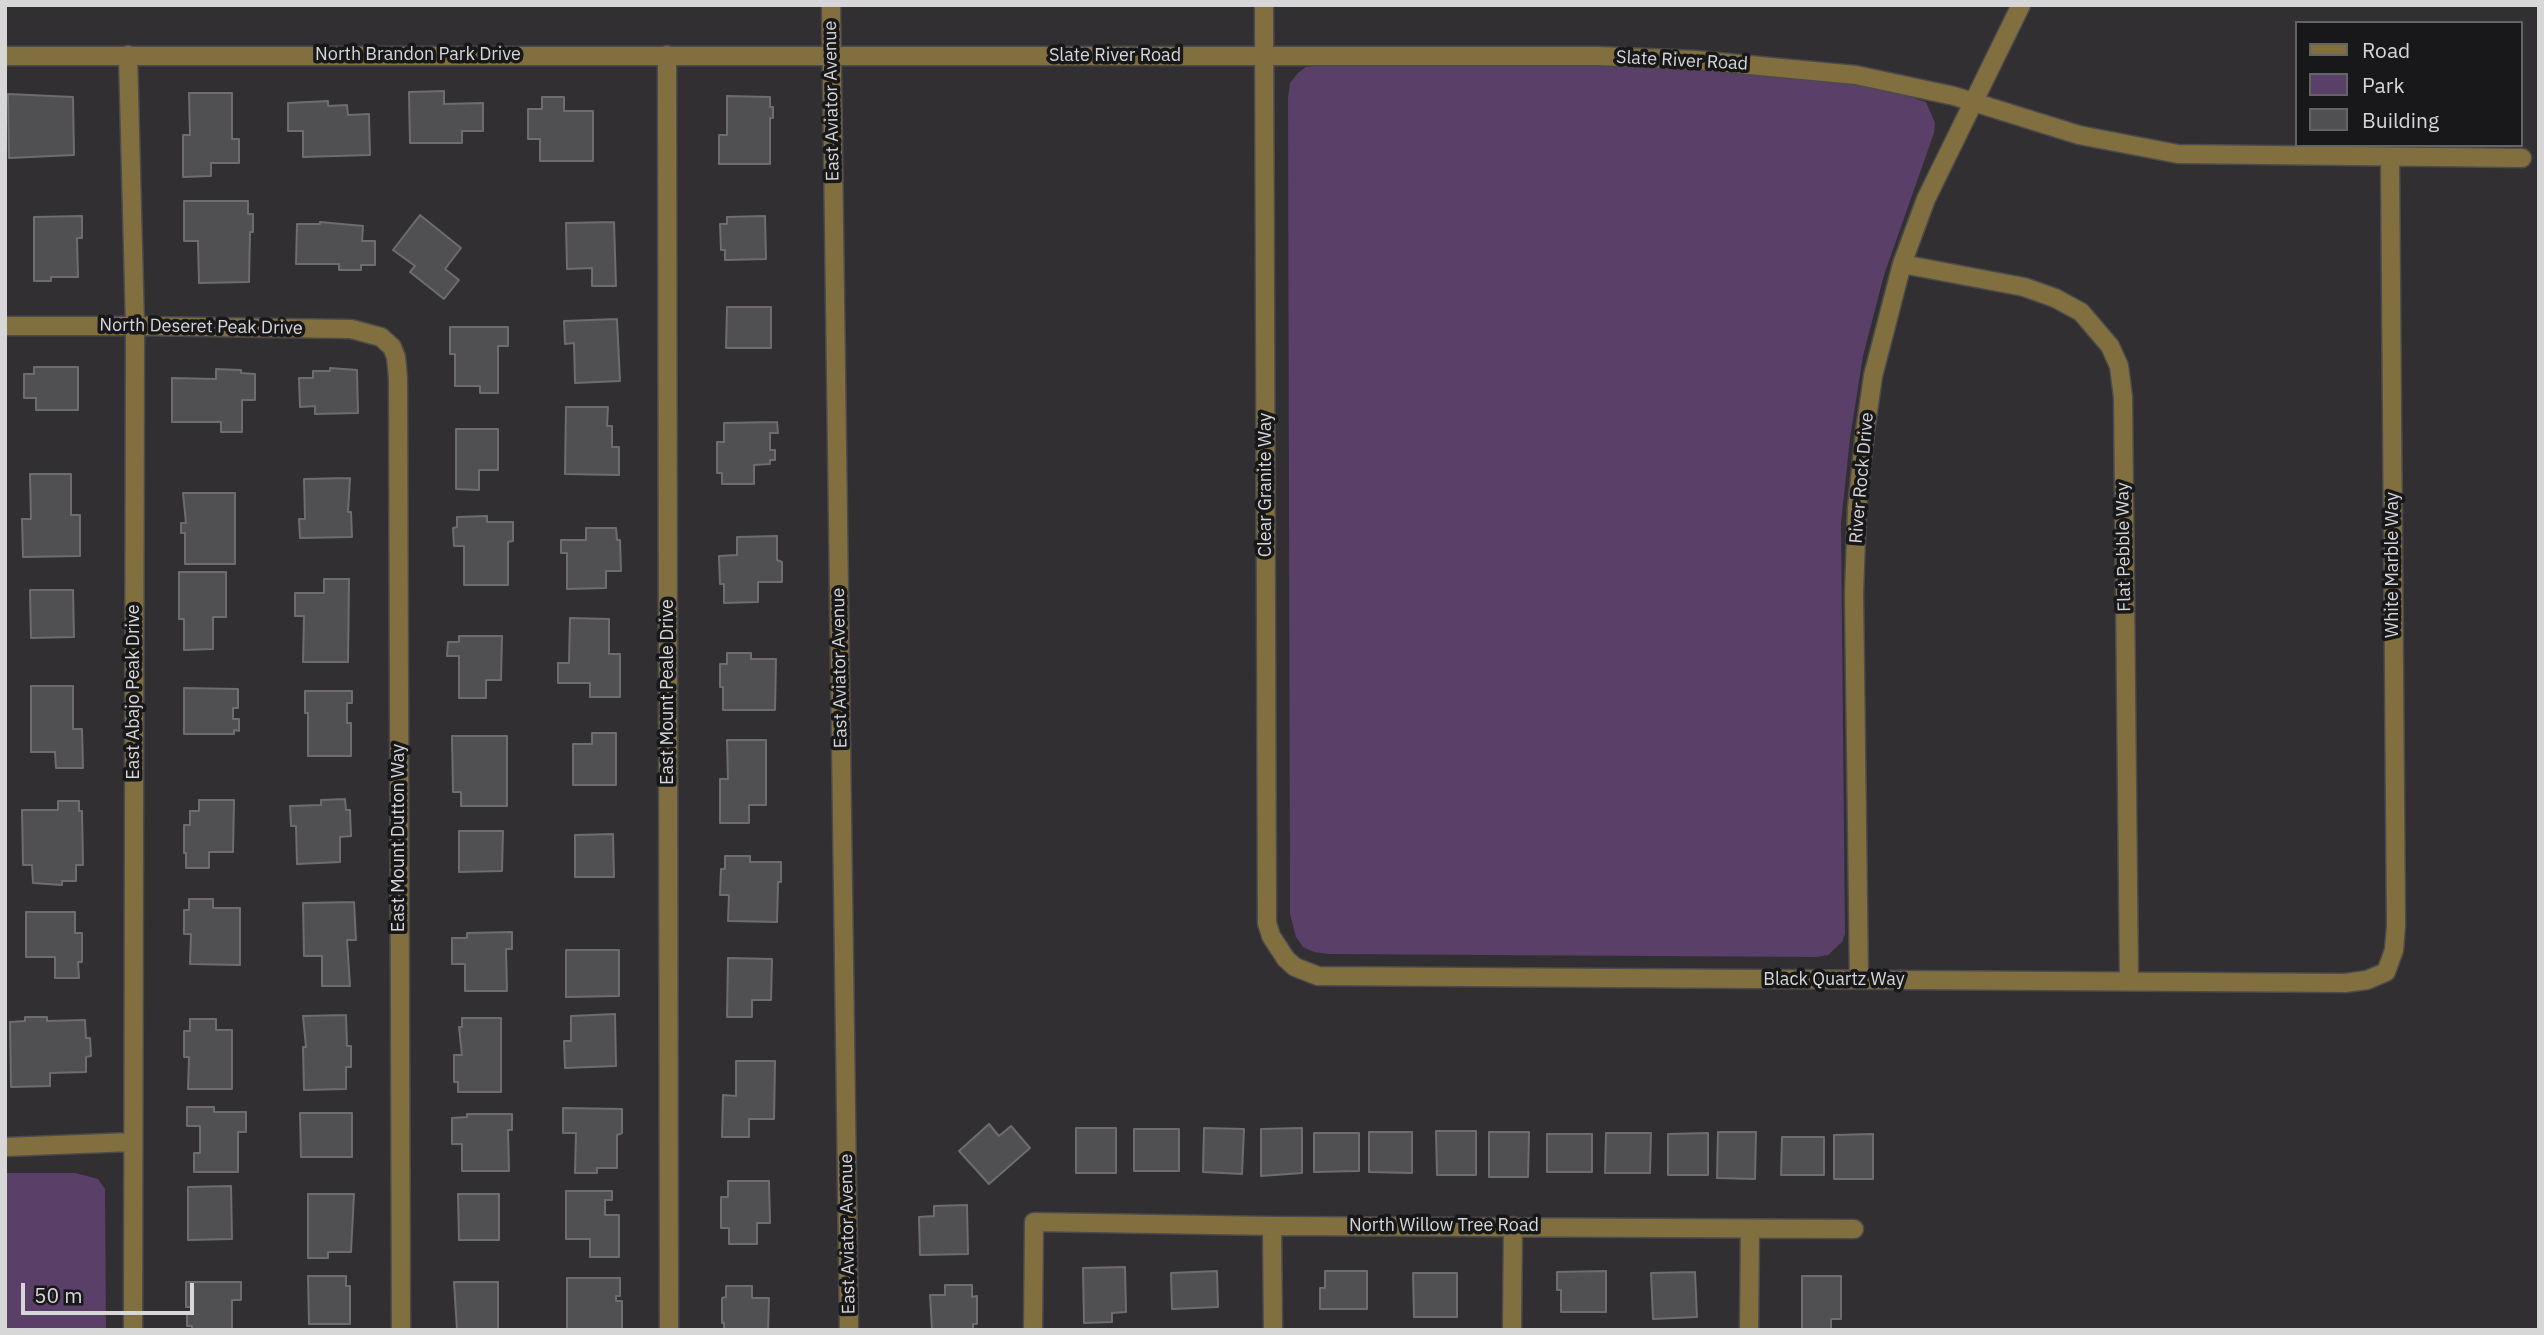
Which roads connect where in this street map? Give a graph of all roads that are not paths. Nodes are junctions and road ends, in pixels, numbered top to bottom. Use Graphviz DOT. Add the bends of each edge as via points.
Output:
graph roads {
  1 [pos="831,5"];
  2 [pos="1264,5"];
  3 [pos="2021,5"];
  4 [pos="128,55"];
  5 [pos="667,55"];
  6 [pos="5,56"];
  7 [pos="1264,56"];
  8 [pos="831,57"];
  9 [pos="1973,102"];
  10 [pos="2389,157"];
  11 [pos="2522,158"];
  12 [pos="1902,264"];
  13 [pos="5,326"];
  14 [pos="135,326"];
  15 [pos="392,348"];
  16 [pos="1286,959"];
  17 [pos="2386,972"];
  18 [pos="1859,981"];
  19 [pos="2129,982"];
  20 [pos="132,1142"];
  21 [pos="5,1147"];
  22 [pos="1272,1226"];
  23 [pos="1513,1226"];
  24 [pos="1749,1228"];
  25 [pos="1854,1229"];
  26 [pos="133,1330"];
  27 [pos="401,1330"];
  28 [pos="669,1330"];
  29 [pos="849,1330"];
  30 [pos="1033,1330"];
  31 [pos="1273,1330"];
  32 [pos="1512,1330"];
  33 [pos="1749,1330"];
  1 -- 8 [label="street, East Aviator Avenue"];
  2 -- 7 [label="street, Clear Granite Way"];
  3 -- 9 [label="street, River Rock Drive"];
  4 -- 5 [label="street, North Brandon Park Drive"];
  4 -- 6 [label="street, North Brandon Park Drive"];
  4 -- 14 [label="street, East Abajo Peak Drive"];
  5 -- 8 [label="street, North Brandon Park Drive"];
  5 -- 28 [label="street, East Mount Peale Drive"];
  7 -- 8 [label="street, Slate River Road"];
  7 -- 9 [label="street, Slate River Road" via="1696,60 1856,75"];
  7 -- 16 [label="street, Clear Granite Way" via="1267,923"];
  8 -- 29 [label="street, East Aviator Avenue"];
  9 -- 10 [label="street, Slate River Road" via="2079,135 2178,154"];
  9 -- 12 [label="street, River Rock Drive" via="1926,199"];
  10 -- 11 [label="street, Slate River Road"];
  10 -- 17 [label="street, White Marble Way" via="2396,926"];
  12 -- 18 [label="street, River Rock Drive" via="1874,376 1857,508"];
  12 -- 19 [label="street, Flat Pebble Way" via="2055,298 2081,312 2110,346 2119,366"];
  13 -- 14 [label="street, North Deseret Peak Drive"];
  14 -- 15 [label="street, North Deseret Peak Drive" via="351,329 381,337"];
  14 -- 20 [label="street, East Abajo Peak Drive"];
  15 -- 27 [label="street, East Mount Dutton Way" via="398,378"];
  16 -- 18 [label="street, Black Quartz Way" via="1306,972 1330,977"];
  17 -- 19 [label="street, Black Quartz Way" via="2346,983"];
  18 -- 19 [label="street, Black Quartz Way"];
  20 -- 21 [label="street"];
  20 -- 26 [label="street, East Abajo Peak Drive"];
  22 -- 23 [label="street, North Willow Tree Road"];
  22 -- 30 [label="street, North Willow Tree Road" via="1034,1222"];
  22 -- 31 [label="street"];
  23 -- 24 [label="street, North Willow Tree Road"];
  23 -- 32 [label="street"];
  24 -- 25 [label="street, North Willow Tree Road"];
  24 -- 33 [label="street"];
}
